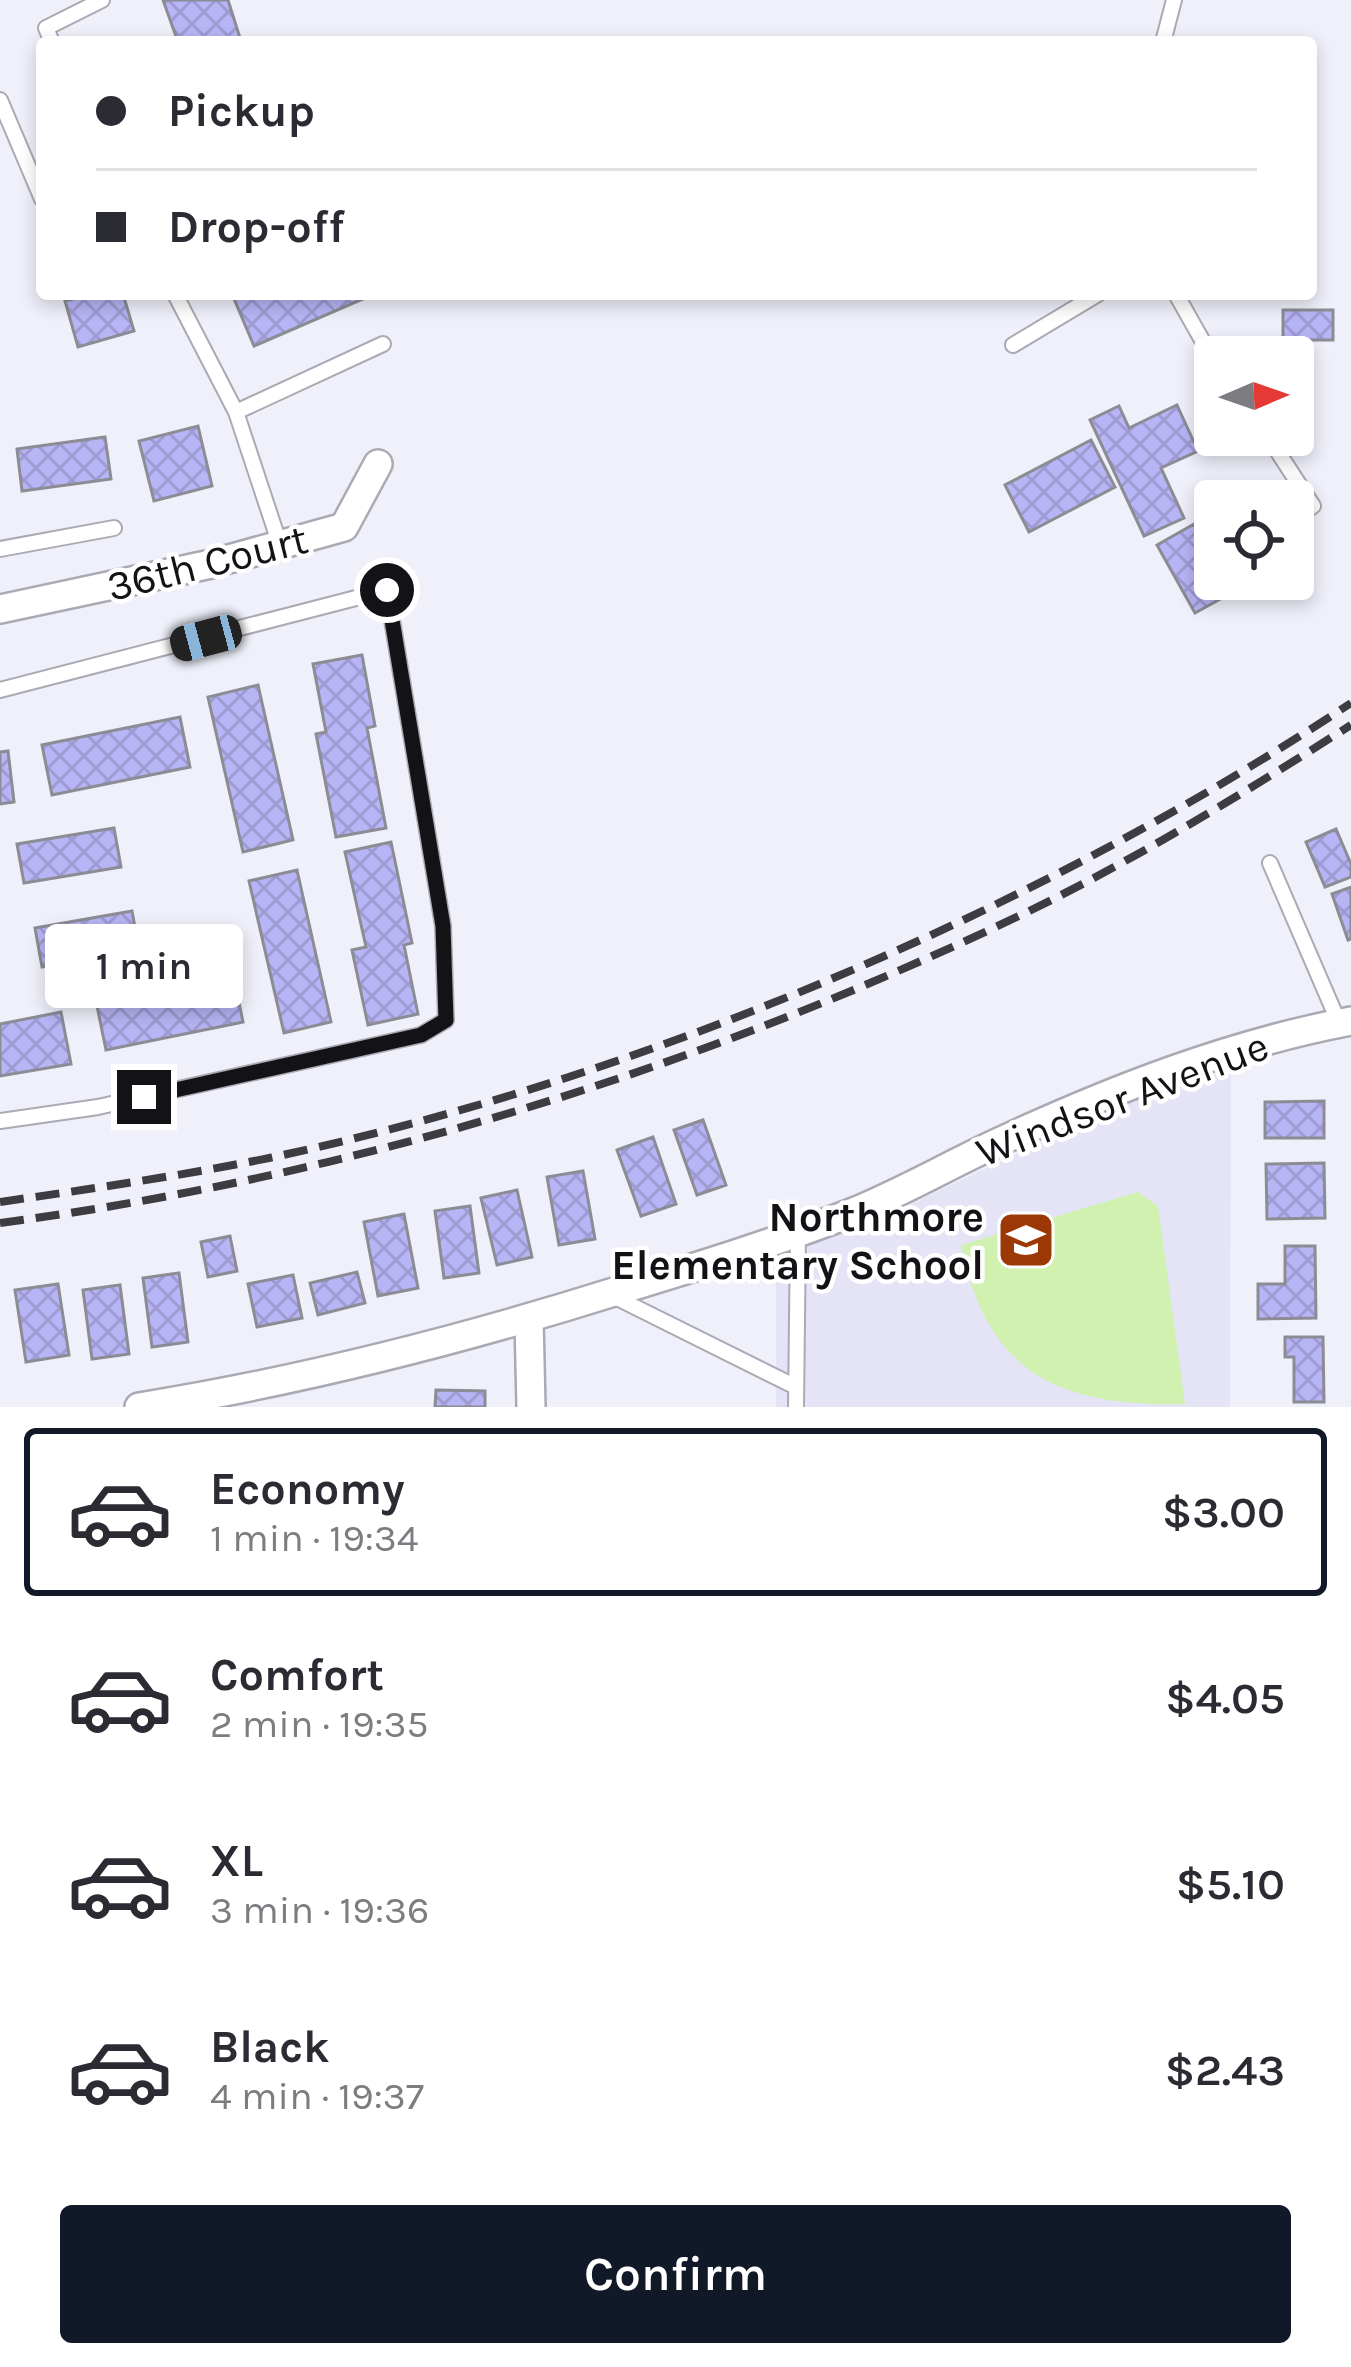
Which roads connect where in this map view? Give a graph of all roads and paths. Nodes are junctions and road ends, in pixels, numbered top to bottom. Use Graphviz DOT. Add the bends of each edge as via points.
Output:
graph roads {
  1 [pos="102,0"];
  2 [pos="1174,0"];
  3 [pos="49,36"];
  4 [pos="1165,36"];
  5 [pos="0,100"];
  6 [pos="36,185"];
  7 [pos="179,300"];
  8 [pos="1088,300"];
  9 [pos="1179,300"];
  10 [pos="1200,336"];
  11 [pos="383,344"];
  12 [pos="1013,345"];
  13 [pos="236,412"];
  14 [pos="379,464"];
  15 [pos="114,528"];
  16 [pos="280,545"];
  17 [pos="0,549"];
  18 [pos="0,609"];
  19 [pos="0,690"];
  20 [pos="1270,863"];
  21 [pos="1345,1022"];
  22 [pos="0,1121"];
  23 [pos="798,1232"];
  24 [pos="608,1294"];
  25 [pos="529,1318"];
  26 [pos="796,1387"];
  27 [pos="223,1400"];
  28 [pos="140,1407"];
  29 [pos="531,1407"];
  30 [pos="796,1407"];
  1 -- 3 [label="lane" via="46,28"];
  2 -- 4 [label="lane"];
  5 -- 6 [label="lane"];
  7 -- 13 [label="lane"];
  8 -- 12 [label="lane"];
  9 -- 10 [label="lane"];
  11 -- 13 [label="lane"];
  13 -- 16 [label="lane"];
  14 -- 16 [label="street, 36th Court" via="344,527"];
  15 -- 17 [label="lane"];
  16 -- 18 [label="street, 36th Court"];
  19 -- 22 [label="lane" via="387,590 443,926 446,1020 421,1035"];
  20 -- 21 [label="lane"];
  21 -- 23 [label="street, Windsor Avenue" via="1181,1068"];
  23 -- 24 [label="street, Windsor Avenue"];
  23 -- 26 [label="lane"];
  24 -- 25 [label="street, Windsor Avenue"];
  24 -- 26 [label="lane"];
  25 -- 27 [label="street, Windsor Avenue"];
  25 -- 29 [label="street"];
  26 -- 30 [label="lane"];
  27 -- 28 [label="street, Windsor Avenue"];
}
